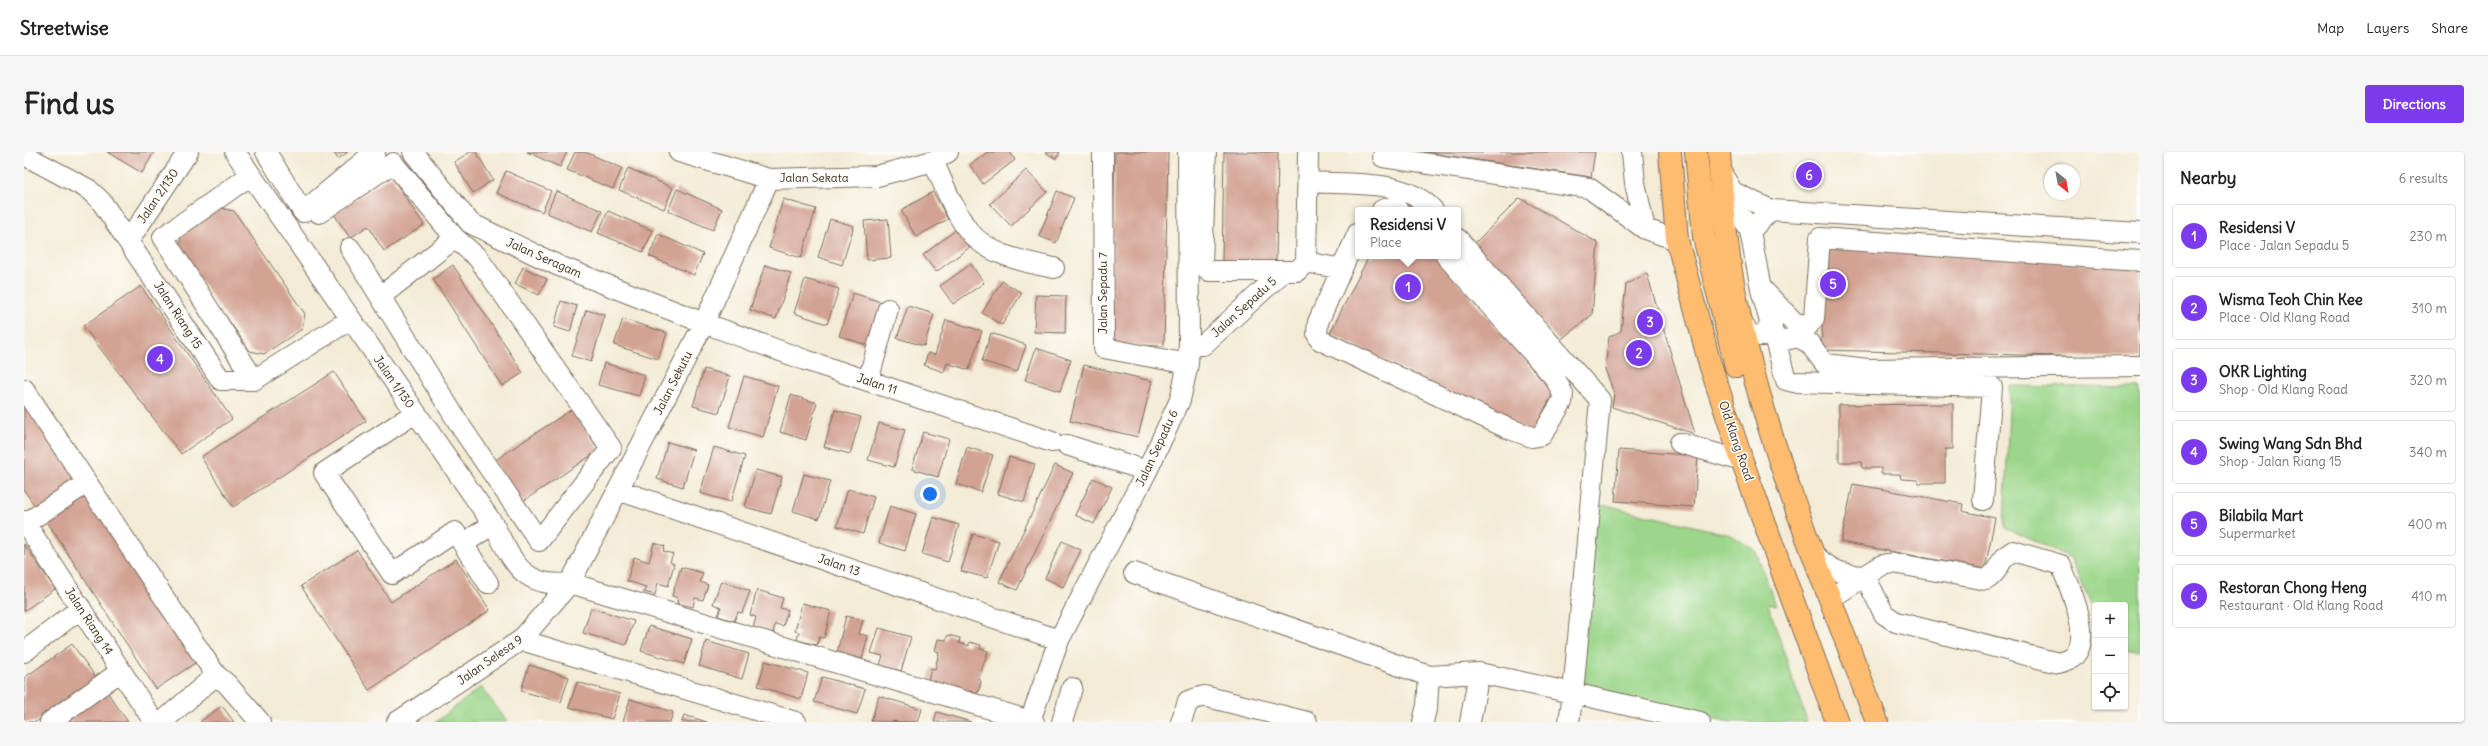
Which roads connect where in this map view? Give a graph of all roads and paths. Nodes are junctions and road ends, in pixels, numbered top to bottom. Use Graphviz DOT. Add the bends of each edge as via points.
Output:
graph roads {
  1 [pos="188,152"];
  2 [pos="260,152"];
  3 [pos="266,152"];
  4 [pos="376,152"];
  5 [pos="413,152"];
  6 [pos="679,152"];
  7 [pos="1103,152"];
  8 [pos="1188,152"];
  9 [pos="1206,152"];
  10 [pos="1308,152"];
  11 [pos="1384,152"];
  12 [pos="1632,152"];
  13 [pos="1670,152"];
  14 [pos="1696,152"];
  15 [pos="26,156"];
  16 [pos="940,157"];
  17 [pos="1720,162"];
  18 [pos="243,163"];
  19 [pos="769,179"];
  20 [pos="1308,182"];
  21 [pos="1722,202"];
  22 [pos="1429,207"];
  23 [pos="1771,210"];
  24 [pos="319,213"];
  25 [pos="1822,213"];
  26 [pos="1645,228"];
  27 [pos="1750,231"];
  28 [pos="2140,233"];
  29 [pos="455,238"];
  30 [pos="1820,238"];
  31 [pos="129,240"];
  32 [pos="1355,240"];
  33 [pos="1677,240"];
  34 [pos="1461,242"];
  35 [pos="350,248"];
  36 [pos="1449,259"];
  37 [pos="2140,261"];
  38 [pos="1306,262"];
  39 [pos="1054,268"];
  40 [pos="1342,269"];
  41 [pos="1284,271"];
  42 [pos="1761,289"];
  43 [pos="381,296"];
  44 [pos="888,309"];
  45 [pos="351,319"];
  46 [pos="1741,322"];
  47 [pos="704,323"];
  48 [pos="1774,333"];
  49 [pos="1808,334"];
  50 [pos="1189,344"];
  51 [pos="1188,364"];
  52 [pos="2140,366"];
  53 [pos="254,380"];
  54 [pos="868,381"];
  55 [pos="24,389"];
  56 [pos="415,413"];
  57 [pos="463,430"];
  58 [pos="1773,442"];
  59 [pos="1680,443"];
  60 [pos="440,447"];
  61 [pos="1742,461"];
  62 [pos="1147,471"];
  63 [pos="87,482"];
  64 [pos="618,490"];
  65 [pos="1983,500"];
  66 [pos="25,522"];
  67 [pos="493,524"];
  68 [pos="463,544"];
  69 [pos="1815,555"];
  70 [pos="1134,573"];
  71 [pos="1865,576"];
  72 [pos="488,583"];
  73 [pos="570,583"];
  74 [pos="1833,604"];
  75 [pos="81,608"];
  76 [pos="521,640"];
  77 [pos="1059,640"];
  78 [pos="24,652"];
  79 [pos="121,671"];
  80 [pos="1479,673"];
  81 [pos="216,675"];
  82 [pos="1429,676"];
  83 [pos="1072,688"];
  84 [pos="1573,693"];
  85 [pos="1646,716"];
  86 [pos="1032,721"];
  87 [pos="1300,721"];
  88 [pos="50,722"];
  89 [pos="154,722"];
  90 [pos="162,722"];
  91 [pos="260,722"];
  92 [pos="397,722"];
  93 [pos="796,722"];
  94 [pos="1062,722"];
  95 [pos="1181,722"];
  96 [pos="1423,722"];
  97 [pos="1470,722"];
  98 [pos="1569,722"];
  99 [pos="1700,722"];
  100 [pos="1838,722"];
  101 [pos="1877,722"];
  1 -- 31 [label="street, Jalan 2/130"];
  2 -- 18 [label="street"];
  3 -- 4 [label="street" via="303,212"];
  5 -- 47 [label="street, Jalan Seragam" via="470,223 559,266"];
  6 -- 19 [label="street, Jalan Sekata"];
  7 -- 51 [label="street, Jalan Sepadu 7" via="1104,348"];
  8 -- 50 [label="street, Jalan Sepadu 6"];
  9 -- 41 [label="street" via="1202,264 1210,271"];
  10 -- 20 [label="street"];
  11 -- 26 [label="street" via="1383,157 1589,188"];
  12 -- 26 [label="street"];
  13 -- 33 [label="main road, Old Klang Road"];
  14 -- 58 [label="main road" via="1704,237 1725,322 1751,410"];
  15 -- 31 [label="street, Jalan Riang 15" via="94,194"];
  16 -- 19 [label="street, Jalan Sekata" via="877,176"];
  16 -- 39 [label="street" via="969,231 991,248 1018,260"];
  17 -- 21 [label="main road"];
  17 -- 23 [label="street" via="1733,192"];
  18 -- 45 [label="street, Jalan 1/130"];
  18 -- 53 [label="street" via="163,238"];
  19 -- 47 [label="street, Jalan Sekutu"];
  20 -- 22 [label="street" via="1386,187 1412,194"];
  20 -- 38 [label="street"];
  21 -- 27 [label="street" via="1744,220"];
  21 -- 46 [label="main road" via="1724,229"];
  23 -- 25 [label="street"];
  23 -- 27 [label="street"];
  24 -- 29 [label="street" via="393,163"];
  25 -- 28 [label="street"];
  25 -- 30 [label="street"];
  26 -- 33 [label="street"];
  27 -- 42 [label="street"];
  29 -- 43 [label="street"];
  29 -- 57 [label="street" via="478,258 611,448 539,541"];
  30 -- 37 [label="street"];
  30 -- 49 [label="street" via="1814,318"];
  31 -- 53 [label="street, Jalan Riang 15" via="221,380"];
  32 -- 40 [label="street"];
  33 -- 61 [label="main road, Old Klang Road" via="1707,354"];
  34 -- 84 [label="street" via="1600,400"];
  35 -- 43 [label="street"];
  36 -- 40 [label="street" via="1555,378 1563,394 1562,402 1542,435 1532,437 1507,428 1320,340 1317,334 1318,322"];
  38 -- 40 [label="street"];
  38 -- 41 [label="street, Jalan Sepadu 5" via="1297,271"];
  41 -- 50 [label="street, Jalan Sepadu 5" via="1203,345"];
  42 -- 48 [label="street"];
  42 -- 49 [label="street"];
  43 -- 57 [label="street"];
  44 -- 54 [label="street"];
  45 -- 53 [label="street"];
  45 -- 56 [label="street, Jalan 1/130"];
  46 -- 48 [label="street" via="1750,335"];
  46 -- 58 [label="main road"];
  47 -- 54 [label="street, Jalan 11"];
  47 -- 64 [label="street, Jalan Sekutu"];
  48 -- 49 [label="street" via="1798,337"];
  48 -- 65 [label="street" via="1783,374 1786,380 1793,382 1992,387"];
  49 -- 52 [label="street" via="1825,364 1868,369"];
  50 -- 51 [label="street, Jalan Sepadu 6"];
  51 -- 62 [label="street, Jalan Sepadu 6" via="1180,400"];
  54 -- 62 [label="street, Jalan 11"];
  55 -- 63 [label="street"];
  56 -- 60 [label="street, Jalan 1/130"];
  56 -- 68 [label="street" via="324,473 392,574 455,532"];
  57 -- 60 [label="street"];
  58 -- 69 [label="main road"];
  59 -- 61 [label="street"];
  60 -- 67 [label="street, Jalan 1/130"];
  61 -- 100 [label="main road, Old Klang Road"];
  62 -- 77 [label="street, Jalan Sepadu 6"];
  63 -- 66 [label="street"];
  63 -- 81 [label="street"];
  64 -- 73 [label="street, Jalan Sekutu"];
  64 -- 77 [label="street, Jalan 13"];
  66 -- 75 [label="street, Jalan Riang 14"];
  67 -- 68 [label="street"];
  67 -- 73 [label="street, Jalan 1/130" via="511,557 534,580 553,585"];
  68 -- 72 [label="street"];
  69 -- 71 [label="street" via="1826,566 1842,573"];
  69 -- 74 [label="main road"];
  70 -- 82 [label="street"];
  71 -- 71 [label="street" via="1893,563 1986,580 1996,574 2003,557 2013,551 2061,564 2083,631 2080,645 2072,658 2058,663 1896,622 1884,614"];
  71 -- 74 [label="street" via="1839,591 1831,598"];
  73 -- 76 [label="street, Jalan Selesa 9"];
  73 -- 86 [label="street"];
  74 -- 101 [label="main road"];
  75 -- 78 [label="street"];
  75 -- 79 [label="street, Jalan Riang 14"];
  76 -- 92 [label="street, Jalan Selesa 9"];
  76 -- 93 [label="street"];
  77 -- 86 [label="street, Jalan Sepadu 6"];
  79 -- 88 [label="street"];
  79 -- 89 [label="street, Jalan Riang 14"];
  80 -- 82 [label="street"];
  80 -- 84 [label="street"];
  80 -- 97 [label="street"];
  81 -- 90 [label="street"];
  81 -- 91 [label="street"];
  82 -- 96 [label="street"];
  83 -- 94 [label="street"];
  84 -- 85 [label="street"];
  84 -- 98 [label="street"];
  85 -- 99 [label="street"];
  87 -- 95 [label="street" via="1204,696 1188,701"];
}
